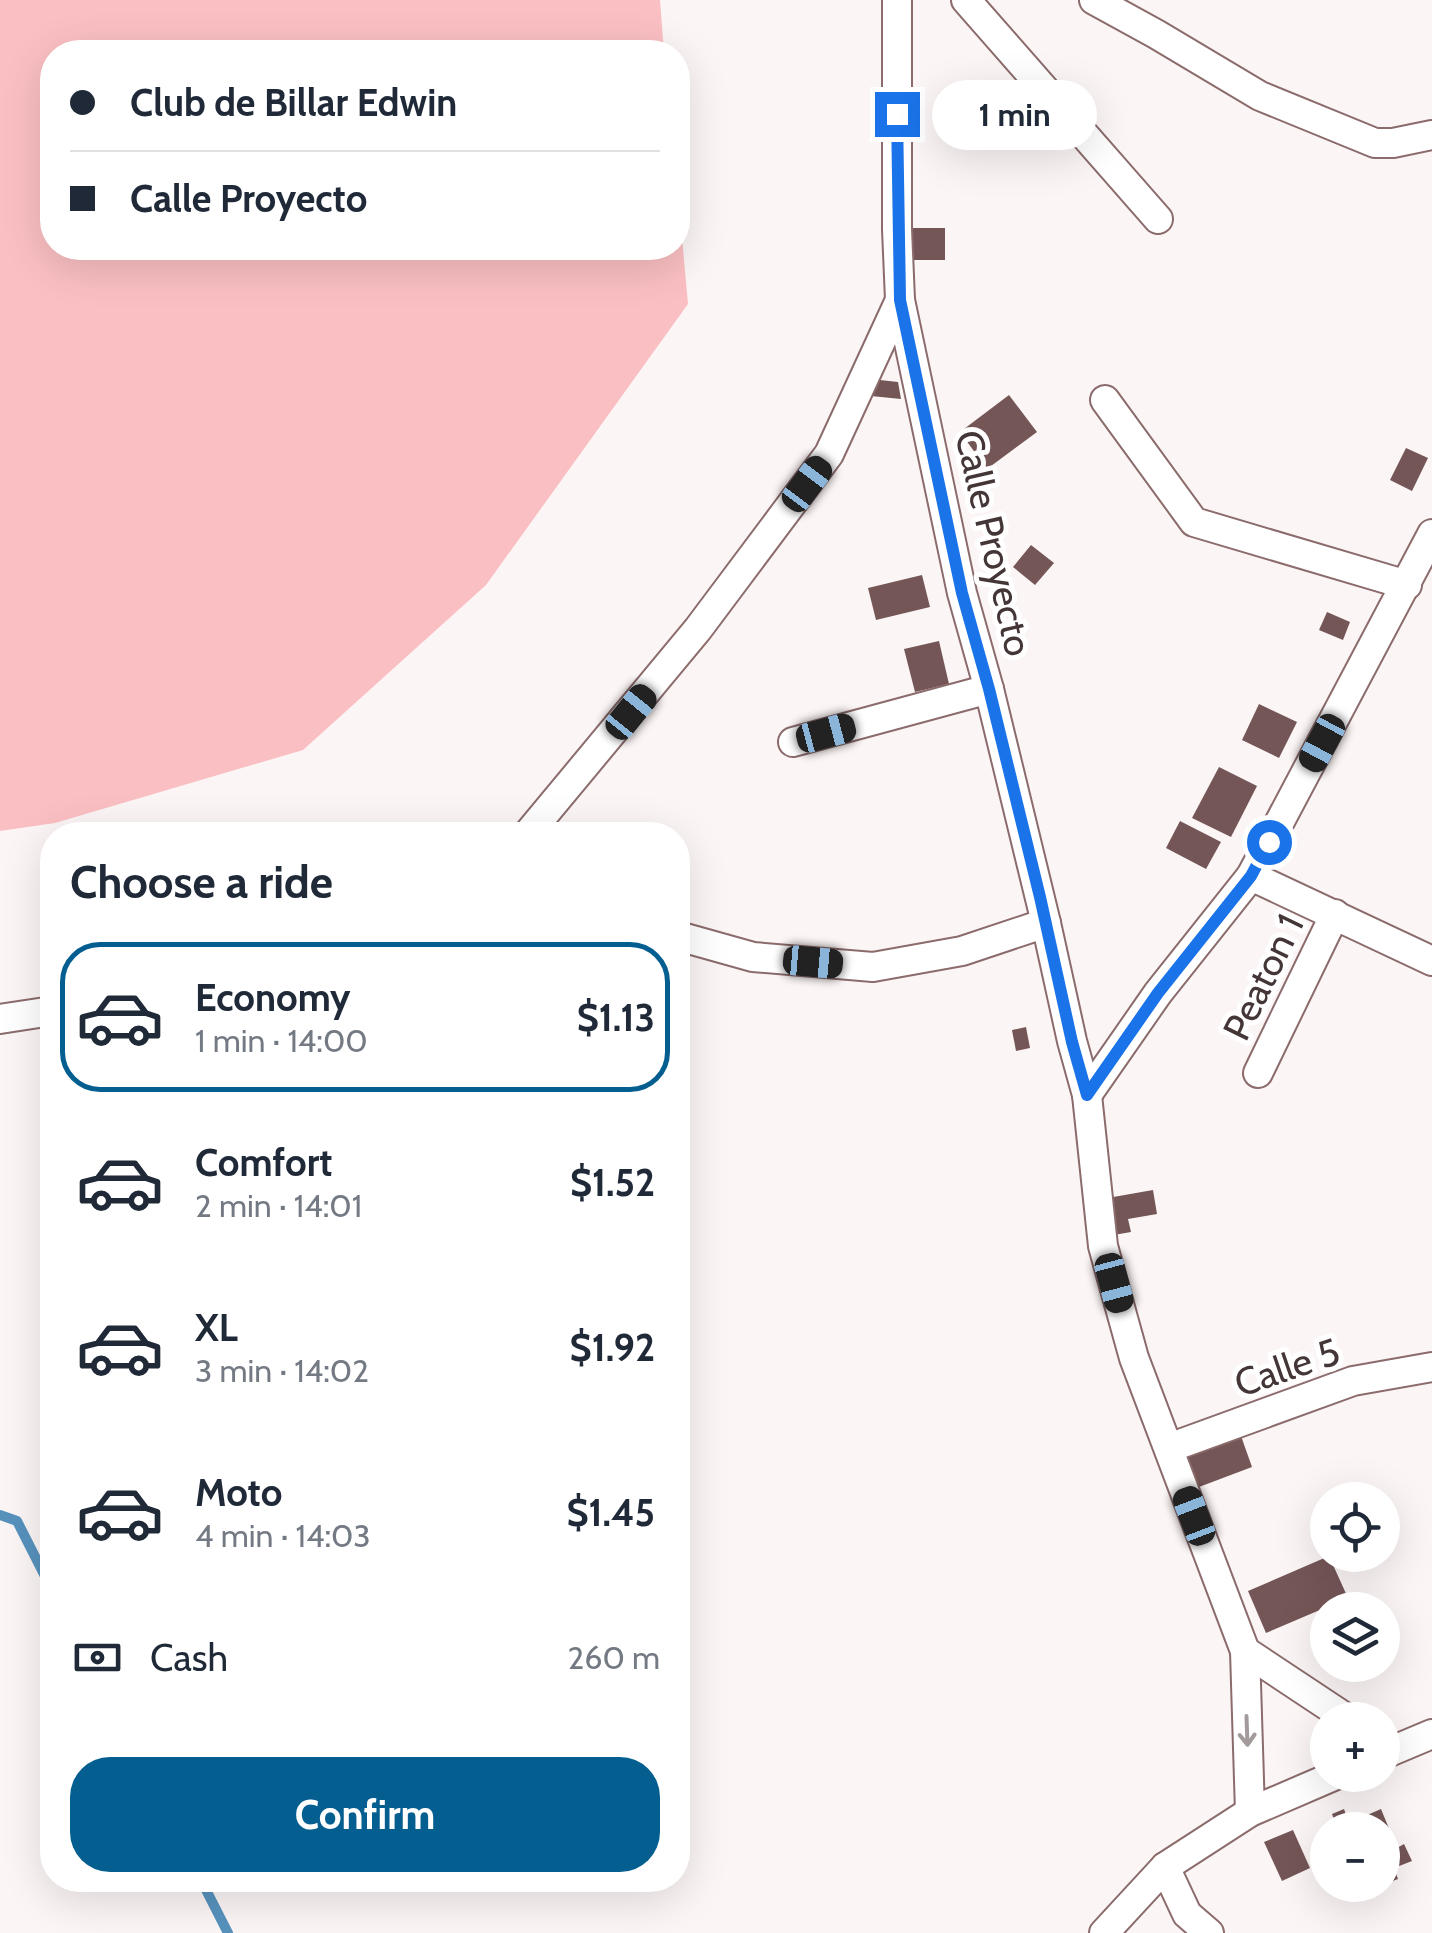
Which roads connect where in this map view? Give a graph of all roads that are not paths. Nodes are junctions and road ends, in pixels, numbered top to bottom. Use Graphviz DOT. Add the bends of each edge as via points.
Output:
graph roads {
  1 [pos="898,0"];
  2 [pos="966,0"];
  3 [pos="1094,0"];
  4 [pos="1432,135"];
  5 [pos="1158,219"];
  6 [pos="900,300"];
  7 [pos="1105,400"];
  8 [pos="1432,534"];
  9 [pos="1407,585"];
  10 [pos="989,689"];
  11 [pos="793,742"];
  12 [pos="538,822"];
  13 [pos="1251,876"];
  14 [pos="1335,914"];
  15 [pos="1046,923"];
  16 [pos="690,939"];
  17 [pos="1432,961"];
  18 [pos="40,1012"];
  19 [pos="0,1019"];
  20 [pos="1258,1073"];
  21 [pos="1087,1095"];
  22 [pos="1432,1367"];
  23 [pos="1168,1448"];
  24 [pos="1245,1650"];
  25 [pos="1322,1702"];
  26 [pos="1432,1734"];
  27 [pos="1400,1744"];
  28 [pos="1310,1786"];
  29 [pos="1250,1812"];
  30 [pos="1165,1867"];
  31 [pos="1104,1933"];
  32 [pos="1209,1933"];
  1 -- 6 [label="street, Calle Proyecto"];
  2 -- 5 [label="street"];
  3 -- 4 [label="street" via="1260,96 1375,143"];
  6 -- 10 [label="street, Calle Proyecto"];
  6 -- 12 [label="street" via="829,454 698,629"];
  7 -- 9 [label="street" via="1194,522"];
  8 -- 9 [label="street"];
  9 -- 13 [label="street"];
  10 -- 11 [label="street"];
  10 -- 15 [label="street, Calle Proyecto"];
  13 -- 14 [label="street"];
  13 -- 21 [label="street"];
  14 -- 17 [label="street"];
  14 -- 20 [label="street, Peaton 1"];
  15 -- 16 [label="street" via="962,951 874,966 753,956"];
  15 -- 21 [label="street, Calle Proyecto"];
  18 -- 19 [label="street"];
  21 -- 23 [label="street, Calle Proyecto" via="1104,1246 1134,1358"];
  22 -- 23 [label="street, Calle 5" via="1353,1381"];
  23 -- 24 [label="street, Calle Proyecto"];
  24 -- 25 [label="street"];
  24 -- 29 [label="street, Calle Proyecto, one-way"];
  26 -- 27 [label="street"];
  28 -- 29 [label="street"];
  29 -- 30 [label="street"];
  30 -- 31 [label="street"];
  30 -- 32 [label="street" via="1187,1914"];
}
